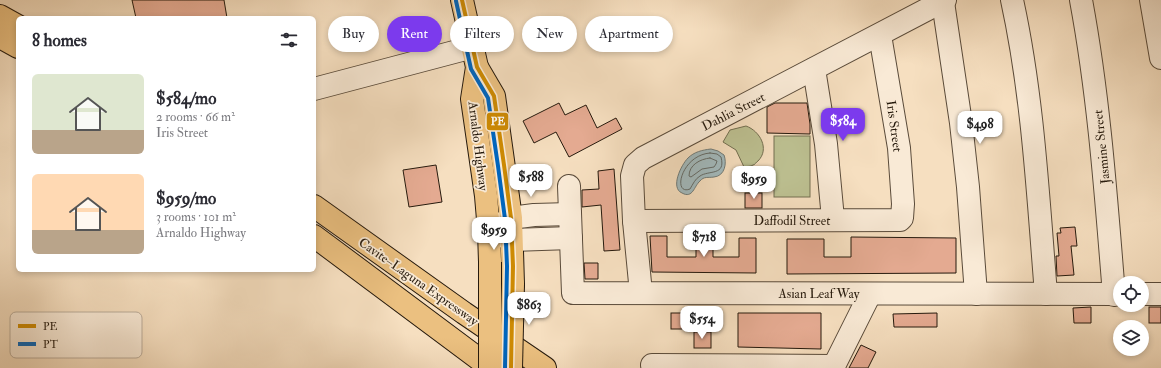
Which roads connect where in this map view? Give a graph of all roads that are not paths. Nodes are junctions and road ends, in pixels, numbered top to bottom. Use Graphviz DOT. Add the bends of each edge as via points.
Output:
graph roads {
  1 [pos="462,0"];
  2 [pos="1012,0"];
  3 [pos="1081,0"];
  4 [pos="1151,0"];
  5 [pos="944,1"];
  6 [pos="0,16"];
  7 [pos="16,25"];
  8 [pos="880,35"];
  9 [pos="0,37"];
  10 [pos="16,46"];
  11 [pos="475,57"];
  12 [pos="1161,58"];
  13 [pos="814,69"];
  14 [pos="316,89"];
  15 [pos="568,186"];
  16 [pos="316,207"];
  17 [pos="570,214"];
  18 [pos="511,218"];
  19 [pos="902,218"];
  20 [pos="833,219"];
  21 [pos="634,221"];
  22 [pos="489,231"];
  23 [pos="316,238"];
  24 [pos="571,238"];
  25 [pos="512,240"];
  26 [pos="1115,276"];
  27 [pos="641,293"];
  28 [pos="870,294"];
  29 [pos="976,294"];
  30 [pos="1046,294"];
  31 [pos="1113,294"];
  32 [pos="1149,294"];
  33 [pos="1161,294"];
  34 [pos="652,365"];
  35 [pos="833,367"];
  36 [pos="490,368"];
  37 [pos="511,368"];
  38 [pos="545,368"];
  1 -- 11 [label="main road, Arnaldo Highway"];
  2 -- 30 [label="street" via="1020,36 1030,114"];
  3 -- 26 [label="street, Jasmine Street" via="1097,105"];
  4 -- 12 [label="street"];
  5 -- 8 [label="street, Dahlia Street"];
  5 -- 29 [label="street" via="968,187"];
  6 -- 7 [label="main road"];
  8 -- 13 [label="street, Dahlia Street"];
  8 -- 19 [label="street, Iris Street" via="899,148"];
  9 -- 10 [label="main road"];
  11 -- 14 [label="street"];
  11 -- 18 [label="main road, Arnaldo Highway" via="494,96"];
  11 -- 22 [label="main road, Arnaldo Highway" via="472,99"];
  13 -- 20 [label="street" via="826,144"];
  13 -- 21 [label="street, Dahlia Street" via="643,158 636,165 632,176"];
  15 -- 17 [label="street, Asian Leaf Way"];
  16 -- 38 [label="main road, Cavite–Laguna Expressway" via="464,314"];
  17 -- 18 [label="street"];
  17 -- 24 [label="street, Asian Leaf Way"];
  18 -- 22 [label="street"];
  18 -- 25 [label="main road, Arnaldo Highway"];
  19 -- 20 [label="street, Daffodil Street" via="897,221"];
  20 -- 21 [label="street, Daffodil Street"];
  21 -- 27 [label="street, Dahlia Street"];
  22 -- 25 [label="street"];
  22 -- 36 [label="main road, Arnaldo Highway, bridge"];
  23 -- 36 [label="main road, Cavite–Laguna Expressway"];
  24 -- 25 [label="street"];
  24 -- 27 [label="street, Asian Leaf Way" via="573,293"];
  25 -- 37 [label="main road, Arnaldo Highway, bridge"];
  27 -- 28 [label="street, Asian Leaf Way"];
  28 -- 29 [label="street, Asian Leaf Way"];
  28 -- 35 [label="street"];
  29 -- 30 [label="street, Asian Leaf Way"];
  30 -- 31 [label="street, Asian Leaf Way"];
  32 -- 33 [label="street"];
  34 -- 35 [label="street"];
}
